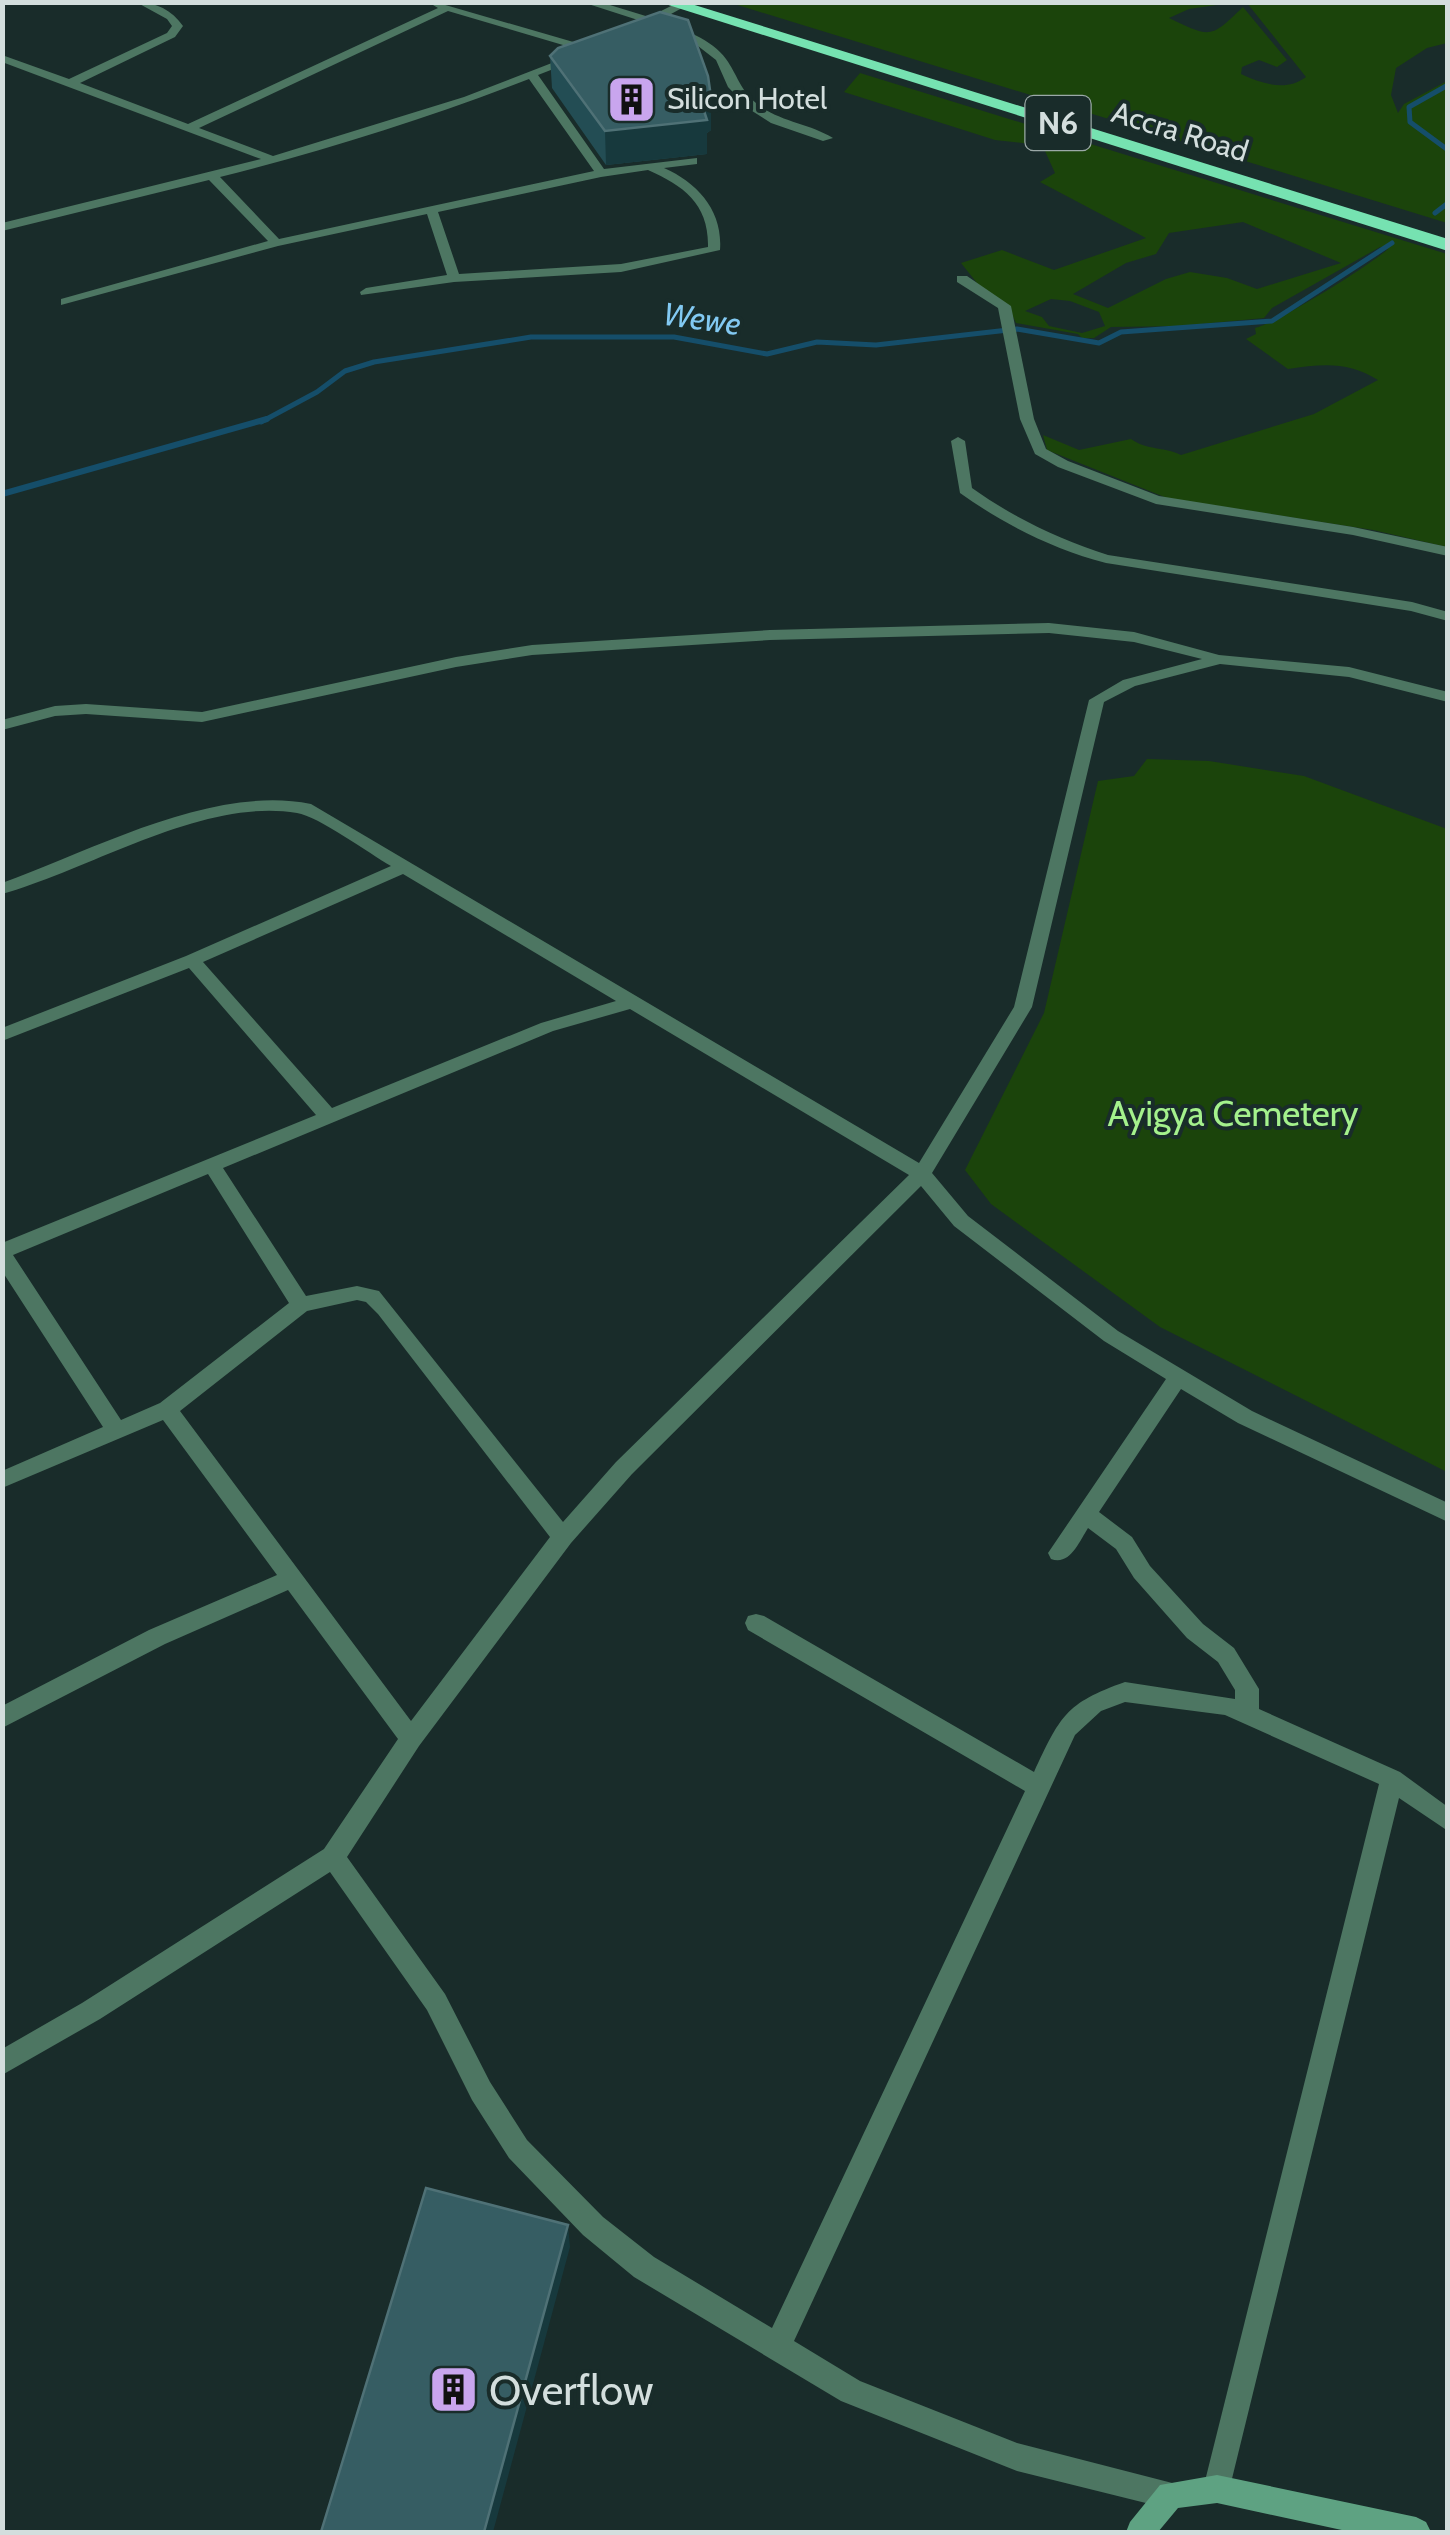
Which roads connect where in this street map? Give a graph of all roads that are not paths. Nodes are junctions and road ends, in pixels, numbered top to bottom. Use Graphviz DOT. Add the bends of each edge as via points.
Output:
graph roads {
  1 [pos="141,2"];
  2 [pos="431,2"];
  3 [pos="587,2"];
  4 [pos="708,2"];
  5 [pos="678,4"];
  6 [pos="447,8"];
  7 [pos="647,22"];
  8 [pos="623,34"];
  9 [pos="2,58"];
  10 [pos="532,76"];
  11 [pos="71,83"];
  12 [pos="189,128"];
  13 [pos="827,138"];
  14 [pos="274,160"];
  15 [pos="693,161"];
  16 [pos="646,166"];
  17 [pos="601,173"];
  18 [pos="213,177"];
  19 [pos="432,212"];
  20 [pos="2,227"];
  21 [pos="1448,229"];
  22 [pos="276,243"];
  23 [pos="1448,244"];
  24 [pos="454,278"];
  25 [pos="962,279"];
  26 [pos="366,292"];
  27 [pos="66,302"];
  28 [pos="958,440"];
  29 [pos="1448,552"];
  30 [pos="1448,617"];
  31 [pos="1220,659"];
  32 [pos="1448,697"];
  33 [pos="2,726"];
  34 [pos="406,866"];
  35 [pos="2,888"];
  36 [pos="192,960"];
  37 [pos="632,1002"];
  38 [pos="2,1034"];
  39 [pos="328,1116"];
  40 [pos="212,1164"];
  41 [pos="922,1174"];
  42 [pos="2,1252"];
  43 [pos="301,1305"];
  44 [pos="1178,1377"];
  45 [pos="167,1408"];
  46 [pos="116,1430"];
  47 [pos="2,1480"];
  48 [pos="1448,1513"];
  49 [pos="1086,1514"];
  50 [pos="563,1537"];
  51 [pos="1059,1553"];
  52 [pos="293,1578"];
  53 [pos="756,1622"];
  54 [pos="1247,1715"];
  55 [pos="2,1718"];
  56 [pos="411,1739"];
  57 [pos="1392,1779"];
  58 [pos="1038,1787"];
  59 [pos="1448,1822"];
  60 [pos="333,1857"];
  61 [pos="2,2063"];
  62 [pos="777,2348"];
  63 [pos="1217,2489"];
  64 [pos="1170,2496"];
  65 [pos="1140,2532"];
  66 [pos="1416,2532"];
  1 -- 11 [label="street" via="172,17 178,26 171,35"];
  2 -- 6 [label="street"];
  3 -- 7 [label="street"];
  4 -- 21 [label="highway, Accra Road / N6"];
  5 -- 7 [label="street"];
  5 -- 23 [label="highway, Accra Road / N6"];
  6 -- 10 [label="street" via="595,47"];
  6 -- 12 [label="street"];
  7 -- 8 [label="street"];
  7 -- 13 [label="street" via="720,56 734,87 762,115"];
  9 -- 11 [label="street"];
  10 -- 14 [label="street"];
  10 -- 17 [label="street"];
  11 -- 12 [label="street"];
  12 -- 14 [label="street"];
  14 -- 18 [label="street"];
  15 -- 16 [label="street"];
  16 -- 17 [label="street"];
  16 -- 24 [label="street" via="700,194 714,250 621,268"];
  17 -- 19 [label="street"];
  18 -- 20 [label="street"];
  18 -- 22 [label="street"];
  19 -- 22 [label="street"];
  19 -- 24 [label="street"];
  22 -- 27 [label="street"];
  24 -- 26 [label="street"];
  25 -- 29 [label="street" via="1004,306 1027,418 1040,451 1063,464 1156,500"];
  28 -- 30 [label="street" via="966,490 1001,517 1063,546"];
  31 -- 32 [label="street" via="1348,672"];
  31 -- 33 [label="street" via="1134,637 1048,628 750,636 532,650 202,717 86,708"];
  31 -- 41 [label="street" via="1129,682 1097,700 1023,1007"];
  34 -- 35 [label="street" via="305,808 272,803 166,830"];
  34 -- 36 [label="street"];
  34 -- 37 [label="street"];
  36 -- 38 [label="street"];
  36 -- 39 [label="street"];
  37 -- 39 [label="street" via="547,1027"];
  37 -- 41 [label="street"];
  39 -- 40 [label="street"];
  40 -- 42 [label="street"];
  40 -- 43 [label="street"];
  41 -- 44 [label="street" via="961,1221 1012,1262 1110,1336"];
  41 -- 50 [label="street" via="624,1468"];
  42 -- 46 [label="street"];
  43 -- 45 [label="street"];
  43 -- 50 [label="street" via="372,1296"];
  44 -- 48 [label="street" via="1245,1418"];
  44 -- 49 [label="street"];
  45 -- 46 [label="street"];
  45 -- 52 [label="street"];
  46 -- 47 [label="street"];
  49 -- 51 [label="street"];
  49 -- 54 [label="street" via="1124,1543 1195,1631 1226,1655 1247,1688"];
  50 -- 56 [label="street"];
  52 -- 55 [label="street" via="158,1636"];
  52 -- 56 [label="street"];
  53 -- 58 [label="street"];
  54 -- 57 [label="street"];
  54 -- 58 [label="street" via="1228,1706 1126,1692 1094,1704 1066,1728"];
  56 -- 60 [label="street"];
  57 -- 59 [label="street"];
  57 -- 63 [label="street"];
  58 -- 62 [label="street"];
  60 -- 61 [label="street"];
  60 -- 62 [label="street" via="436,2002 518,2149 644,2267"];
  62 -- 64 [label="street" via="851,2391 1017,2457"];
  63 -- 64 [label="street"];
  63 -- 66 [label="street"];
  64 -- 65 [label="street"];
}
